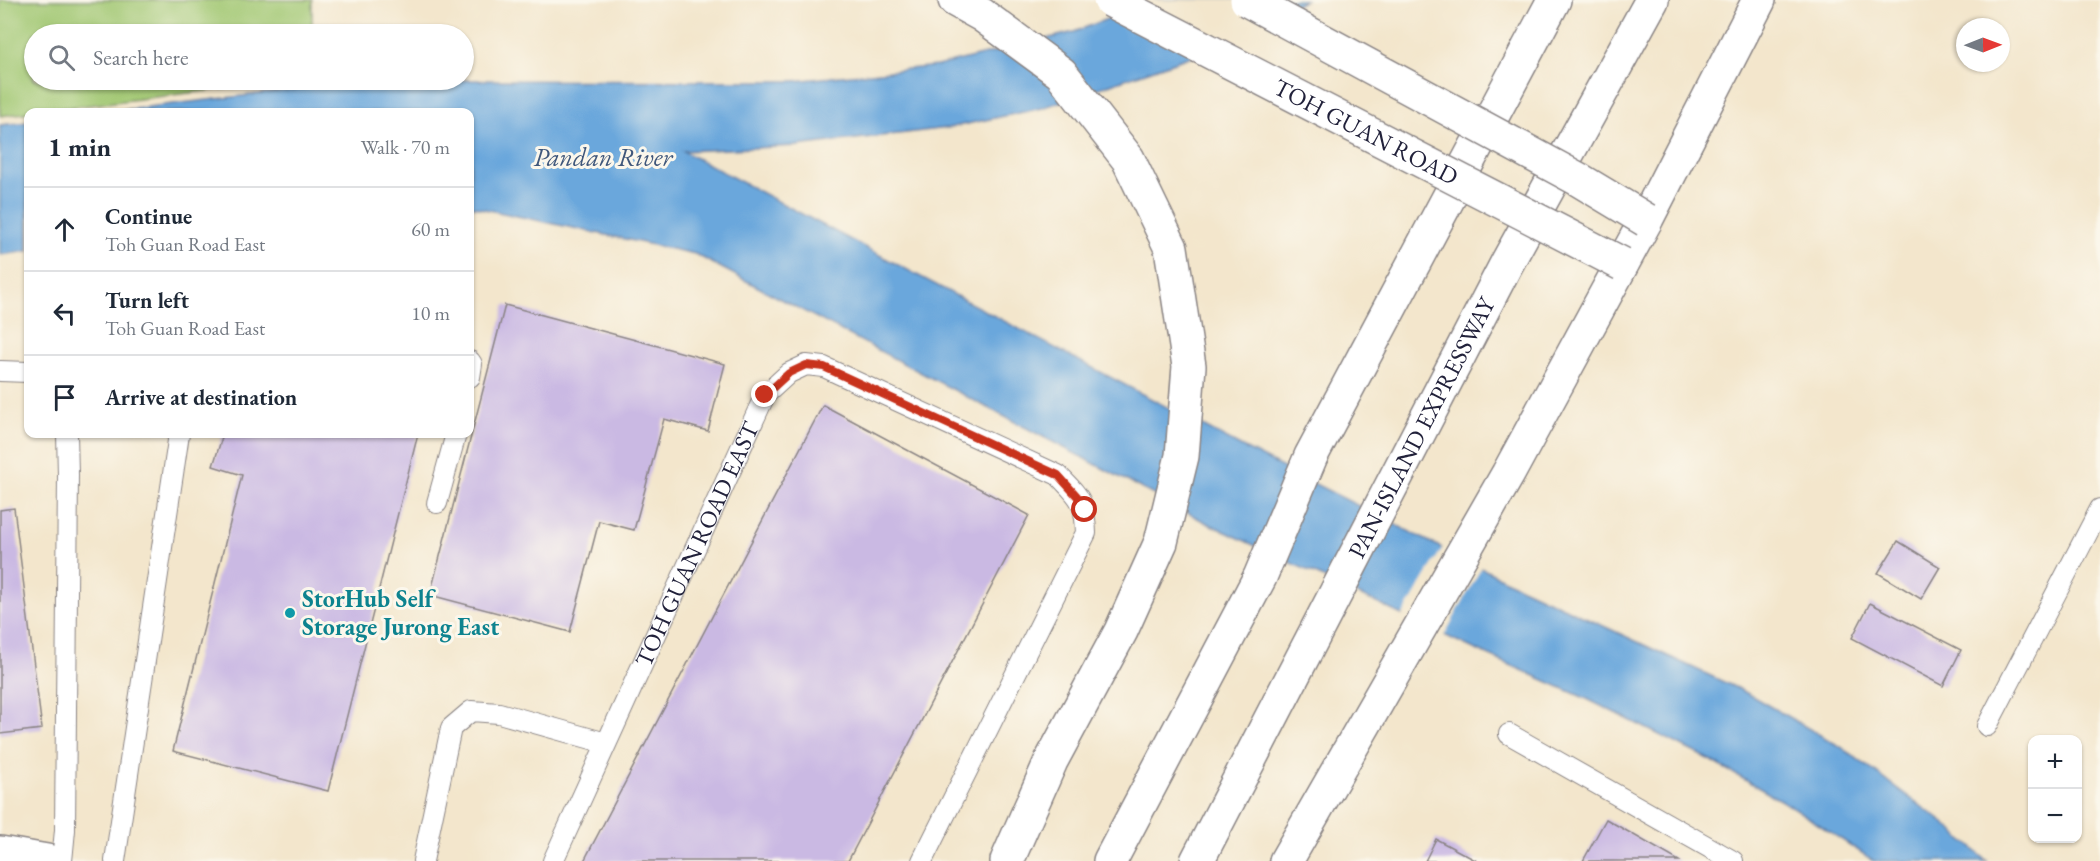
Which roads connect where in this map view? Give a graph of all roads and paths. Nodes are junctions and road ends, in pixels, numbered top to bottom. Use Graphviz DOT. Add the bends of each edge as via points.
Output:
graph roads {
  1 [pos="955,0"];
  2 [pos="1110,0"];
  3 [pos="1247,0"];
  4 [pos="1554,0"];
  5 [pos="1652,0"];
  6 [pos="1759,0"];
  7 [pos="1646,220"];
  8 [pos="1622,264"];
  9 [pos="0,371"];
  10 [pos="24,372"];
  11 [pos="67,438"];
  12 [pos="178,438"];
  13 [pos="455,438"];
  14 [pos="437,503"];
  15 [pos="2100,509"];
  16 [pos="1988,726"];
  17 [pos="1509,734"];
  18 [pos="606,743"];
  19 [pos="0,853"];
  20 [pos="47,861"];
  21 [pos="62,861"];
  22 [pos="115,861"];
  23 [pos="423,861"];
  24 [pos="553,861"];
  25 [pos="922,861"];
  26 [pos="1007,861"];
  27 [pos="1110,861"];
  28 [pos="1197,861"];
  29 [pos="1286,861"];
  30 [pos="1733,861"];
  1 -- 26 [label="main road" via="1061,73 1128,159 1171,248 1189,366 1182,456 1161,542 1121,632 1051,761"];
  2 -- 8 [label="main road, TOH GUAN ROAD, bridge"];
  3 -- 7 [label="main road, bridge" via="1578,179"];
  4 -- 27 [label="main road" via="1311,456 1260,577"];
  5 -- 28 [label="main road, PAN-ISLAND EXPRESSWAY" via="1507,263"];
  6 -- 7 [label="main road"];
  7 -- 8 [label="main road"];
  8 -- 29 [label="main road" via="1508,474"];
  9 -- 10 [label="lane"];
  11 -- 21 [label="lane"];
  12 -- 22 [label="lane"];
  13 -- 14 [label="lane"];
  15 -- 16 [label="lane"];
  17 -- 30 [label="lane"];
  18 -- 23 [label="lane" via="499,713 471,711 451,728"];
  18 -- 24 [label="lane, TOH GUAN ROAD EAST"];
  18 -- 25 [label="lane, TOH GUAN ROAD EAST" via="765,395 789,373 806,365 824,367 1058,475 1085,510 1086,533"];
  19 -- 20 [label="main road"];
}
